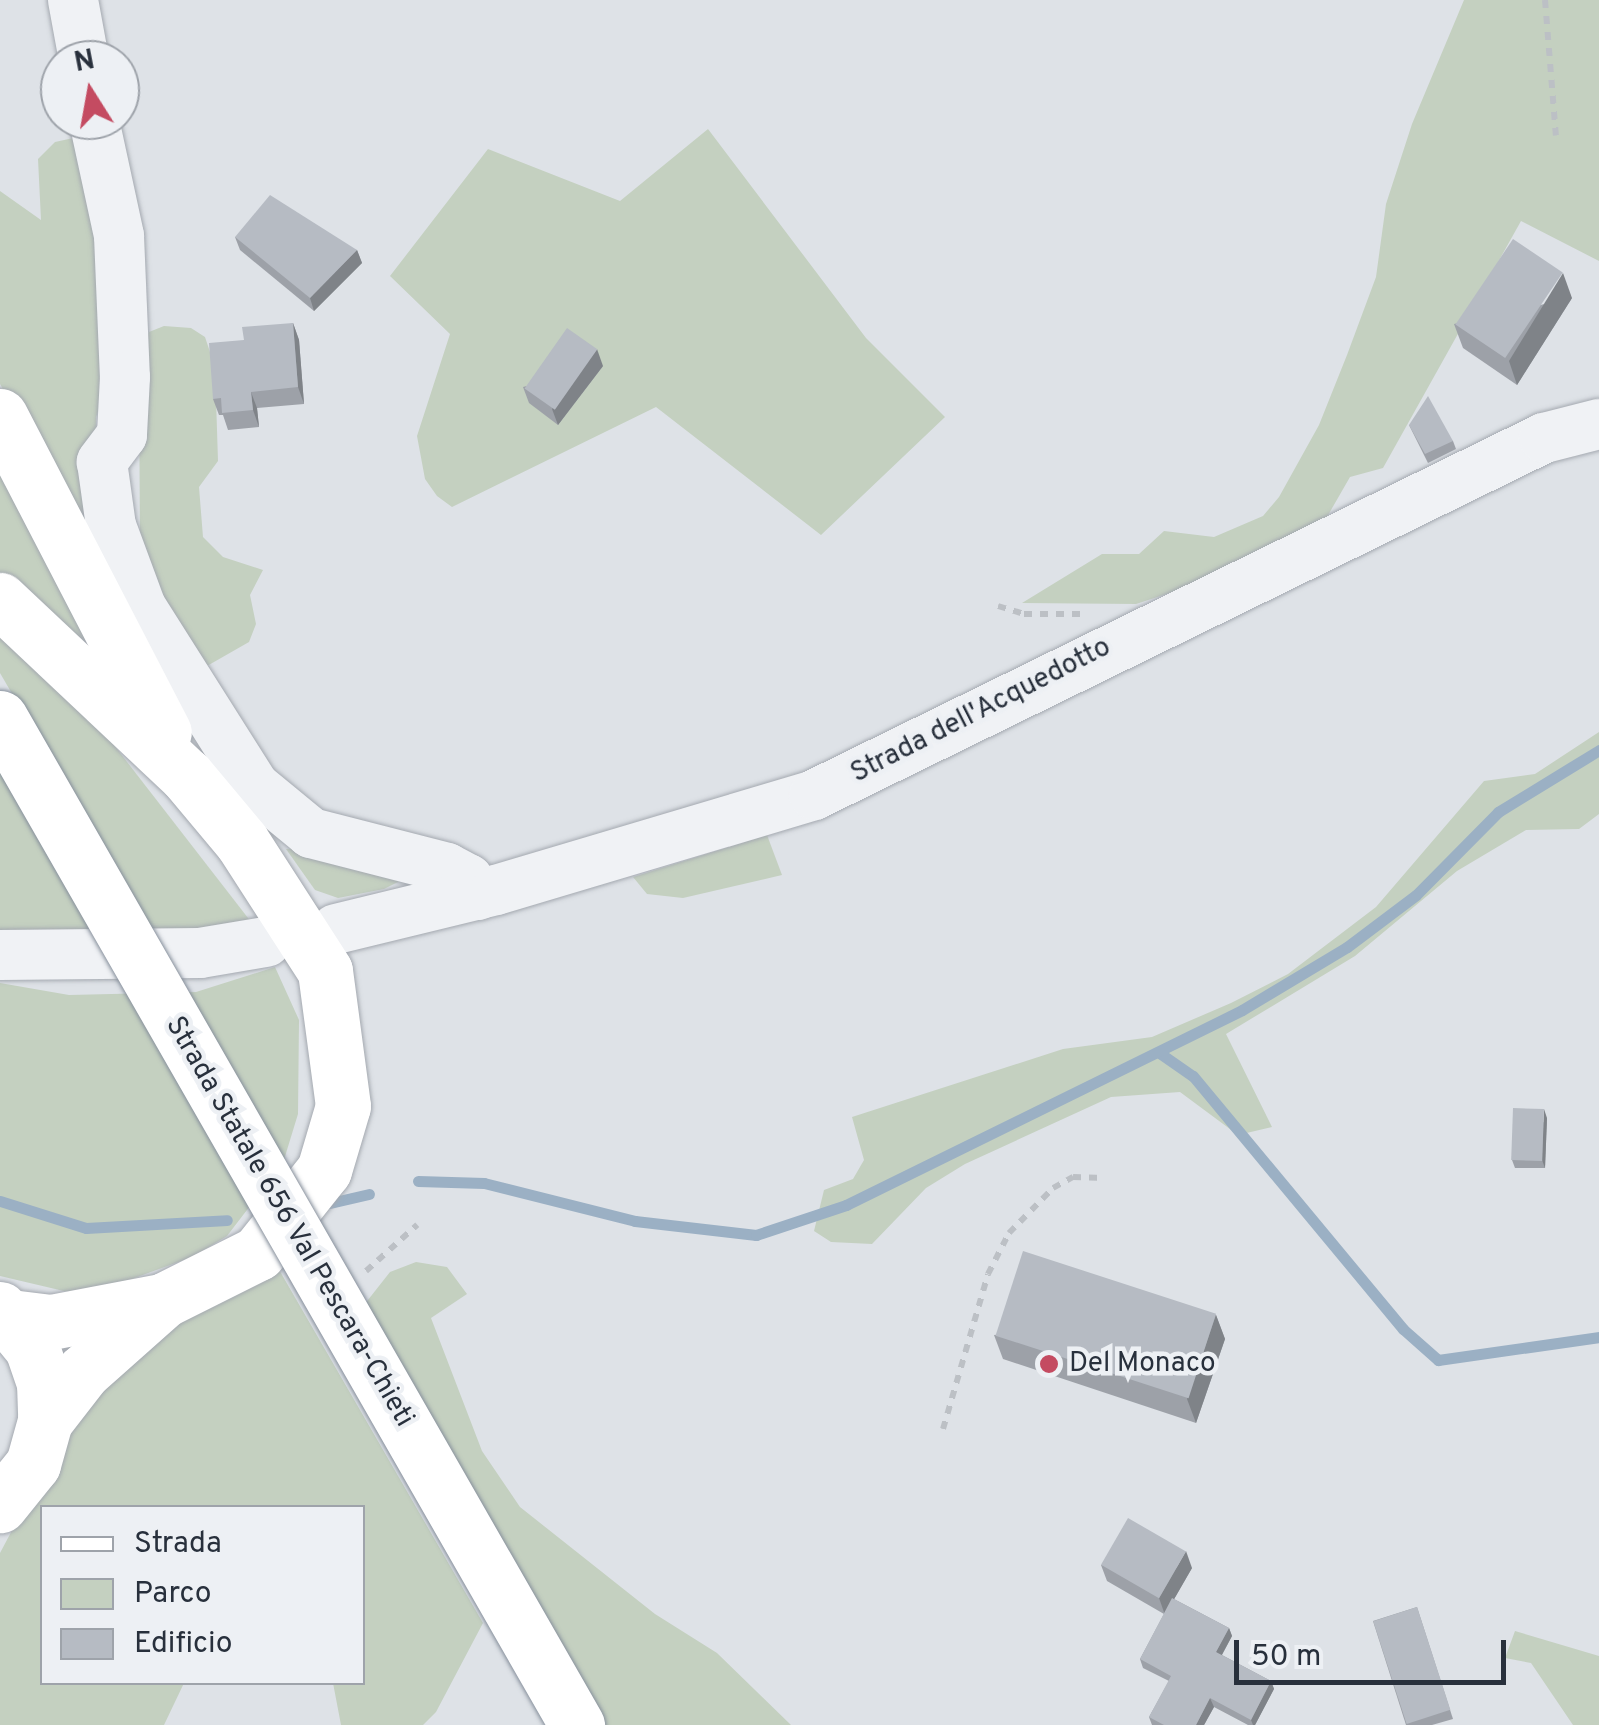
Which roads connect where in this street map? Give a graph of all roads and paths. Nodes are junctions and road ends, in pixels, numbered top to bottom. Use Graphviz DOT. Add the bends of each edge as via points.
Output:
graph roads {
  1 [pos="74,0"];
  2 [pos="1545,0"];
  3 [pos="81,40"];
  4 [pos="1556,136"];
  5 [pos="98,140"];
  6 [pos="0,416"];
  7 [pos="1599,424"];
  8 [pos="0,600"];
  9 [pos="998,606"];
  10 [pos="1141,632"];
  11 [pos="0,718"];
  12 [pos="186,775"];
  13 [pos="478,894"];
  14 [pos="336,930"];
  15 [pos="266,942"];
  16 [pos="0,955"];
  17 [pos="1104,1178"];
  18 [pos="417,1225"];
  19 [pos="355,1284"];
  20 [pos="164,1300"];
  21 [pos="5,1313"];
  22 [pos="45,1421"];
  23 [pos="942,1430"];
  24 [pos="0,1504"];
  25 [pos="578,1725"];
  1 -- 3 [label="street"];
  2 -- 4 [label="path"];
  5 -- 13 [label="street" via="119,236 126,377 122,435 102,462 112,526 141,606 254,786 311,833 448,868"];
  6 -- 12 [label="main road"];
  7 -- 10 [label="street, Strada dell'Acquedotto" via="1544,438"];
  8 -- 12 [label="main road"];
  9 -- 10 [label="path" via="1024,614 1123,614"];
  10 -- 13 [label="street, Strada dell'Acquedotto" via="814,795"];
  11 -- 25 [label="main road, Strada Statale 656 Val Pescara-Chieti, bridge"];
  12 -- 20 [label="main road" via="242,842 325,971 343,1106 324,1170 258,1253"];
  13 -- 14 [label="street, Strada dell'Acquedotto"];
  15 -- 16 [label="street" via="84,958"];
  17 -- 23 [label="path" via="1073,1177 1053,1188 1009,1233 988,1274"];
  18 -- 19 [label="path"];
  20 -- 21 [label="main road" via="51,1322"];
  20 -- 22 [label="main road" via="82,1372"];
  21 -- 22 [label="main road" via="32,1348 44,1384"];
  22 -- 24 [label="main road" via="33,1464"];
}
